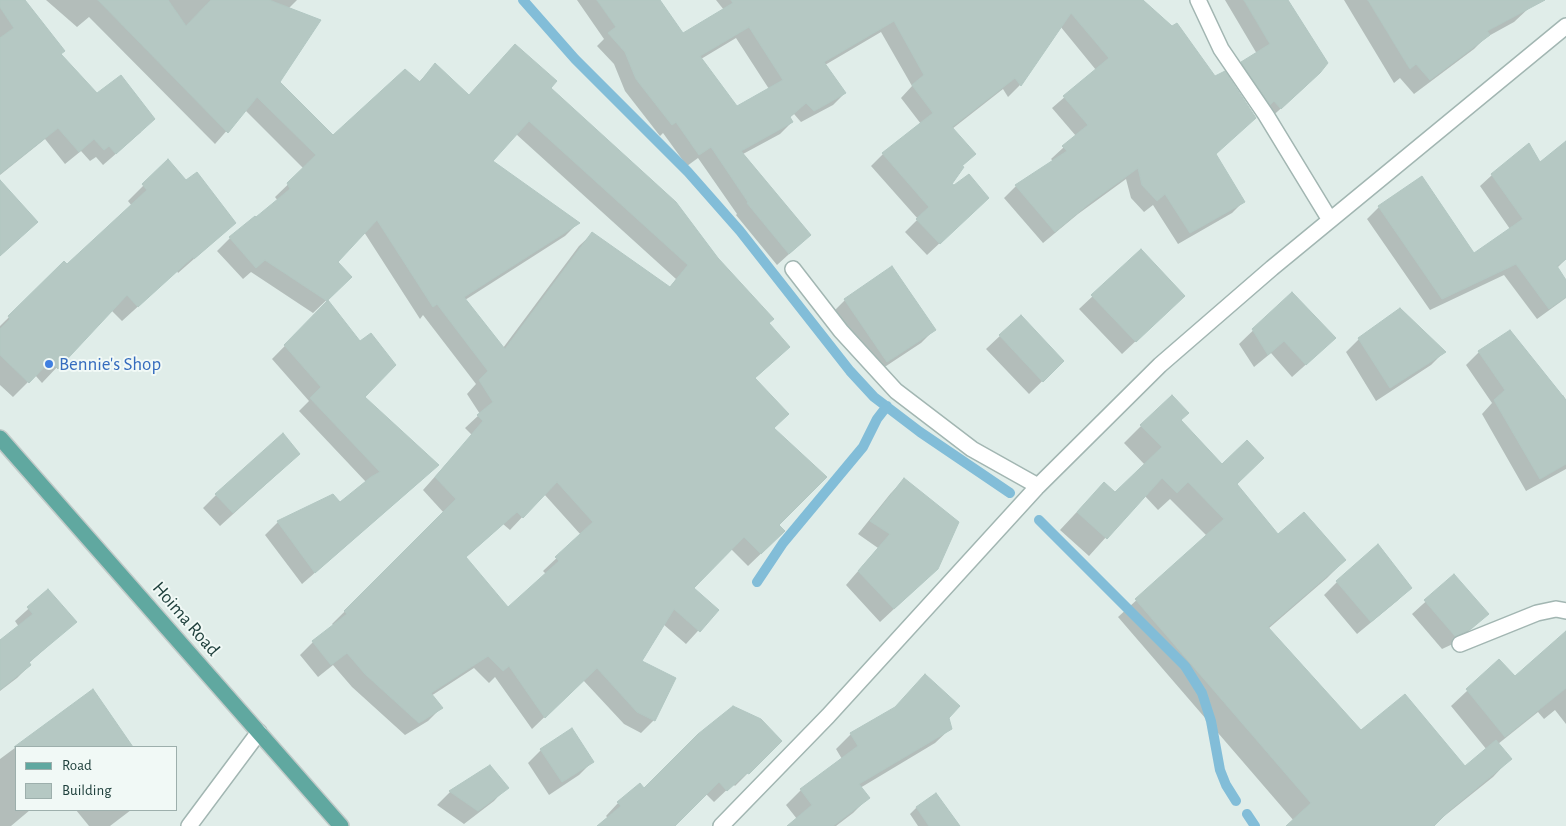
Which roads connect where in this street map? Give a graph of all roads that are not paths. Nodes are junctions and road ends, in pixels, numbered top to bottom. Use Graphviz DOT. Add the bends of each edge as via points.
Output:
graph roads {
  1 [pos="1198,0"];
  2 [pos="1566,26"];
  3 [pos="1330,220"];
  4 [pos="793,269"];
  5 [pos="0,438"];
  6 [pos="1038,486"];
  7 [pos="1566,611"];
  8 [pos="1460,644"];
  9 [pos="259,732"];
  10 [pos="189,826"];
  11 [pos="341,826"];
  12 [pos="721,826"];
  1 -- 3 [label="street" via="1221,48"];
  2 -- 3 [label="street"];
  3 -- 6 [label="street" via="1160,365"];
  4 -- 6 [label="street" via="841,331 896,390 972,449"];
  5 -- 9 [label="main road, Hoima Road"];
  6 -- 12 [label="street" via="828,716"];
  7 -- 8 [label="street" via="1556,609 1537,613"];
  9 -- 10 [label="street"];
  9 -- 11 [label="main road, Hoima Road"];
}
